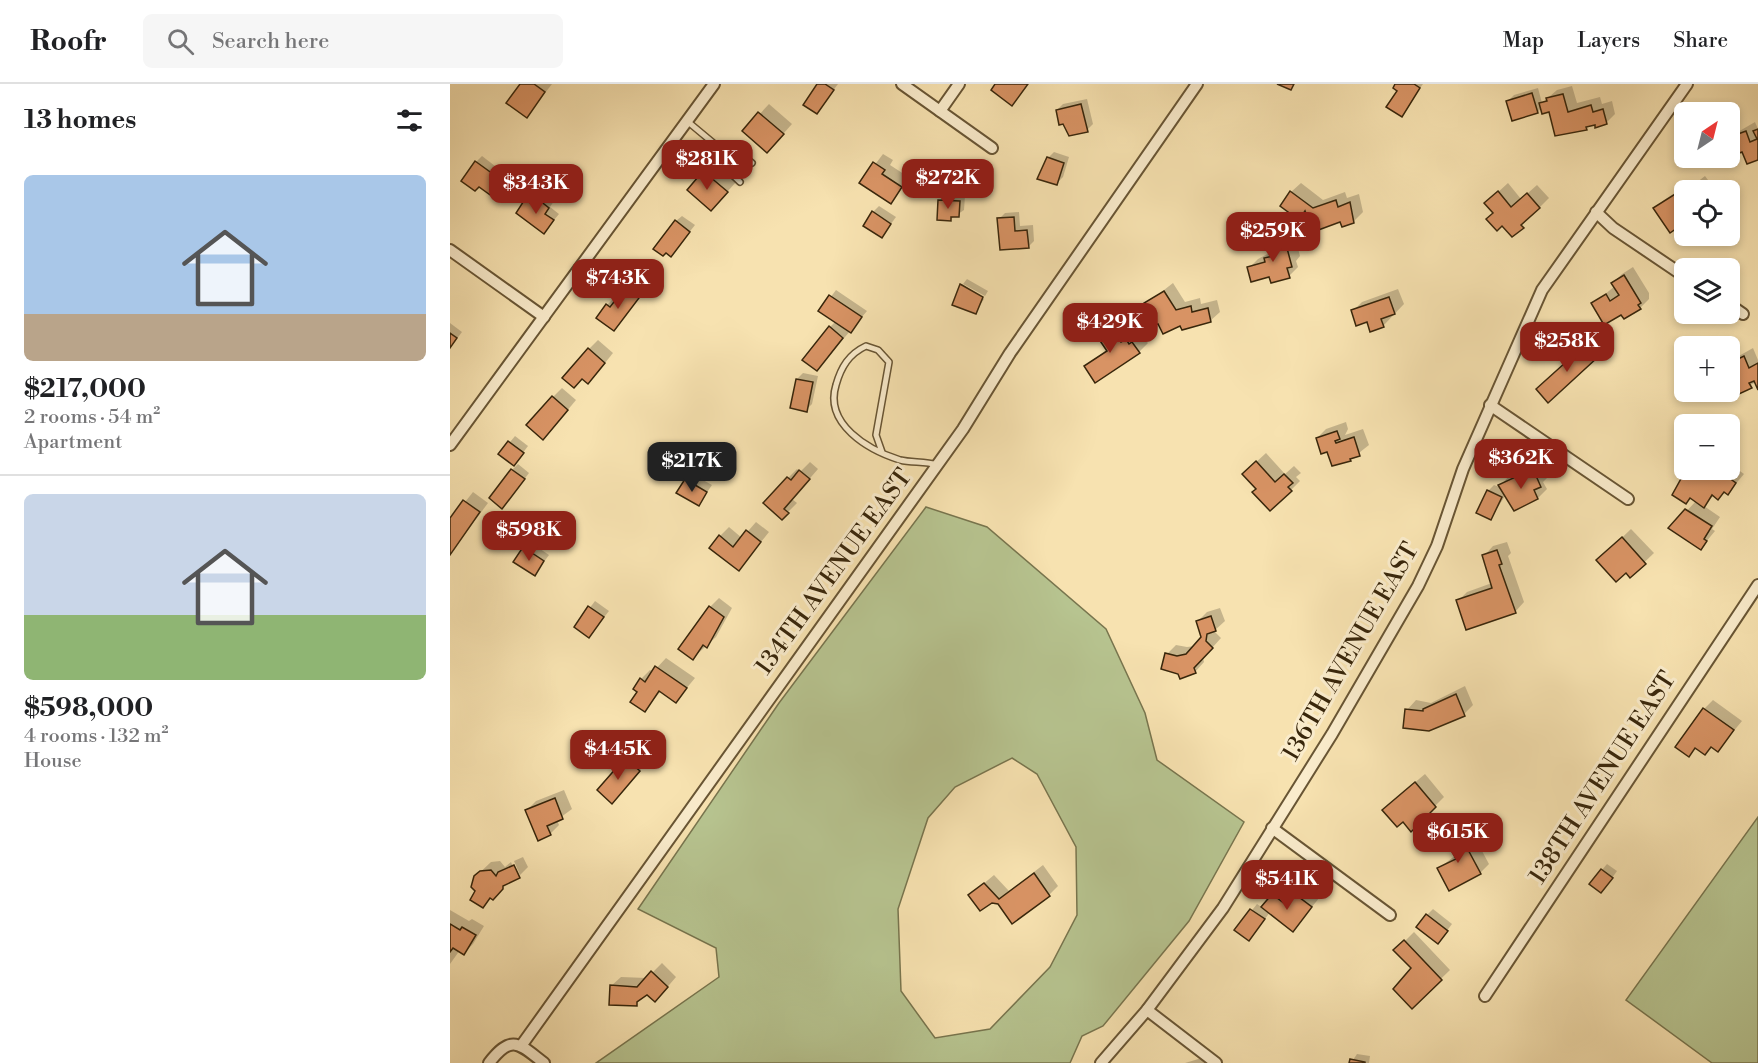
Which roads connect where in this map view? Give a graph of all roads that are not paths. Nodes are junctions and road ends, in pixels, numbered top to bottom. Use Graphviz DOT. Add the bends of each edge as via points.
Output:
graph roads {
  1 [pos="714,84"];
  2 [pos="902,84"];
  3 [pos="960,84"];
  4 [pos="1197,84"];
  5 [pos="1687,84"];
  6 [pos="940,111"];
  7 [pos="687,121"];
  8 [pos="992,148"];
  9 [pos="723,151"];
  10 [pos="752,163"];
  11 [pos="740,182"];
  12 [pos="1596,212"];
  13 [pos="450,250"];
  14 [pos="1674,269"];
  15 [pos="1740,312"];
  16 [pos="1743,314"];
  17 [pos="544,317"];
  18 [pos="1490,405"];
  19 [pos="450,446"];
  20 [pos="882,452"];
  21 [pos="937,465"];
  22 [pos="1628,499"];
  23 [pos="1758,585"];
  24 [pos="1272,828"];
  25 [pos="1390,915"];
  26 [pos="1485,996"];
  27 [pos="1147,1010"];
  28 [pos="521,1046"];
  29 [pos="489,1063"];
  30 [pos="544,1063"];
  31 [pos="1101,1063"];
  32 [pos="1216,1063"];
  1 -- 7 [label="street"];
  2 -- 6 [label="street"];
  3 -- 6 [label="street"];
  4 -- 21 [label="street, 134TH AVENUE EAST"];
  5 -- 12 [label="street, 136TH AVENUE EAST"];
  6 -- 8 [label="street"];
  7 -- 9 [label="lane"];
  7 -- 17 [label="street"];
  9 -- 10 [label="lane" via="734,149"];
  9 -- 11 [label="lane" via="722,165"];
  12 -- 14 [label="street"];
  12 -- 18 [label="street, 136TH AVENUE EAST" via="1542,290"];
  13 -- 17 [label="street"];
  15 -- 16 [label="street"];
  17 -- 19 [label="street"];
  18 -- 22 [label="street"];
  18 -- 24 [label="street, 136TH AVENUE EAST" via="1418,586"];
  20 -- 20 [label="lane" via="844,427 833,408 843,366 854,351 866,346 878,350 889,362 876,435"];
  20 -- 21 [label="lane" via="901,460"];
  21 -- 28 [label="street, 134TH AVENUE EAST"];
  23 -- 26 [label="street, 138TH AVENUE EAST"];
  24 -- 25 [label="street"];
  24 -- 27 [label="street, 136TH AVENUE EAST" via="1223,908"];
  27 -- 31 [label="street, 136TH AVENUE EAST"];
  27 -- 32 [label="street"];
  28 -- 29 [label="street" via="506,1045"];
  28 -- 30 [label="street"];
}
